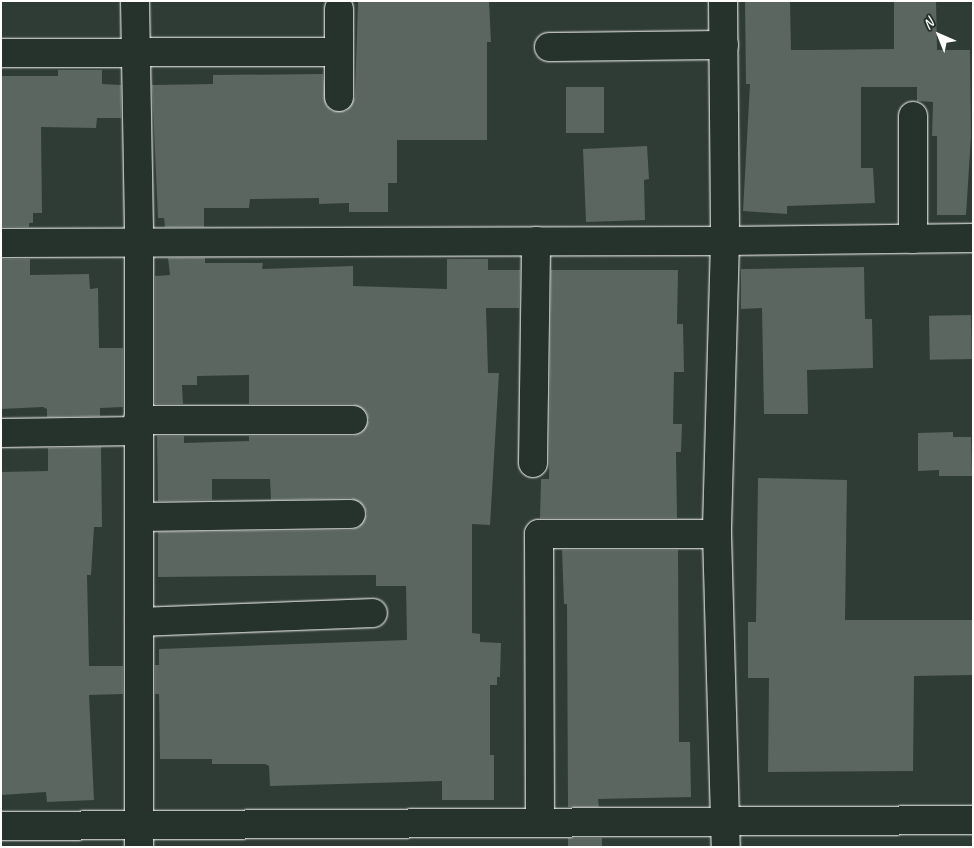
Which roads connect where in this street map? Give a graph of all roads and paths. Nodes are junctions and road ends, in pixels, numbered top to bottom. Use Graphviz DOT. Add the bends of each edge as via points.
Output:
graph roads {
  1 [pos="135,1"];
  2 [pos="723,1"];
  3 [pos="339,9"];
  4 [pos="724,46"];
  5 [pos="549,47"];
  6 [pos="136,52"];
  7 [pos="339,52"];
  8 [pos="1,53"];
  9 [pos="339,97"];
  10 [pos="913,116"];
  11 [pos="913,238"];
  12 [pos="973,238"];
  13 [pos="138,241"];
  14 [pos="536,241"];
  15 [pos="725,241"];
  16 [pos="1,243"];
  17 [pos="353,420"];
  18 [pos="138,425"];
  19 [pos="1,433"];
  20 [pos="533,463"];
  21 [pos="351,514"];
  22 [pos="139,517"];
  23 [pos="717,534"];
  24 [pos="373,613"];
  25 [pos="139,622"];
  26 [pos="973,820"];
  27 [pos="540,823"];
  28 [pos="1,826"];
  29 [pos="726,834"];
  30 [pos="139,836"];
  1 -- 6 [label="street"];
  2 -- 4 [label="street"];
  3 -- 7 [label="street"];
  4 -- 5 [label="street"];
  4 -- 15 [label="street"];
  6 -- 7 [label="street"];
  6 -- 8 [label="street"];
  6 -- 13 [label="street"];
  7 -- 9 [label="street"];
  10 -- 11 [label="street"];
  11 -- 12 [label="street"];
  11 -- 15 [label="street"];
  13 -- 14 [label="street"];
  13 -- 16 [label="street"];
  13 -- 18 [label="street"];
  14 -- 15 [label="street"];
  14 -- 20 [label="street"];
  15 -- 23 [label="street"];
  17 -- 18 [label="street"];
  18 -- 19 [label="street"];
  18 -- 22 [label="street"];
  21 -- 22 [label="street"];
  22 -- 25 [label="street"];
  23 -- 27 [label="street" via="539,534"];
  23 -- 29 [label="street"];
  24 -- 25 [label="street"];
  25 -- 30 [label="street"];
  26 -- 29 [label="street"];
  27 -- 29 [label="street"];
  27 -- 30 [label="street"];
  28 -- 30 [label="street"];
}
